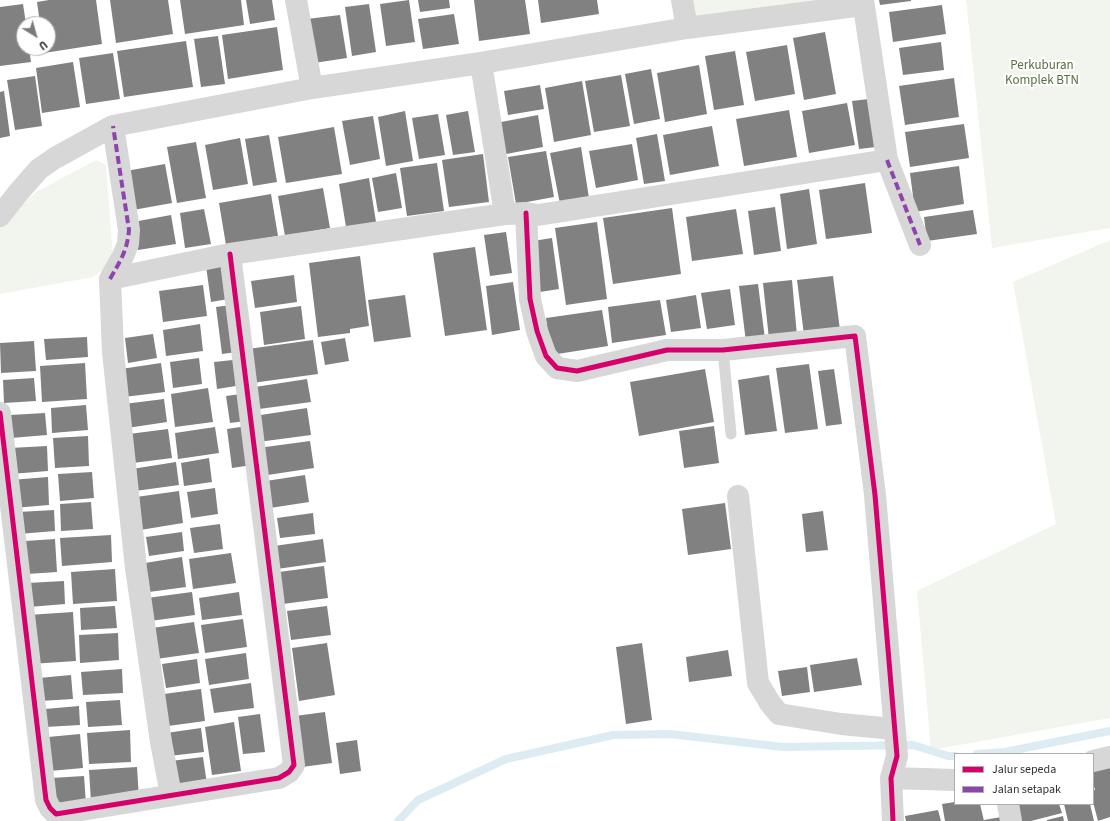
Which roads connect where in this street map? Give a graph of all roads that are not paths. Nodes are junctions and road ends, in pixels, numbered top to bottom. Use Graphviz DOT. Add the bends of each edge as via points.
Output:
graph roads {
  1 [pos="296,0"];
  2 [pos="682,0"];
  3 [pos="863,2"];
  4 [pos="687,28"];
  5 [pos="480,63"];
  6 [pos="312,88"];
  7 [pos="113,126"];
  8 [pos="887,160"];
  9 [pos="9,197"];
  10 [pos="516,214"];
  11 [pos="0,216"];
  12 [pos="920,245"];
  13 [pos="230,254"];
  14 [pos="110,279"];
  15 [pos="723,350"];
  16 [pos="0,413"];
  17 [pos="731,434"];
  18 [pos="738,496"];
  19 [pos="894,731"];
  20 [pos="1110,757"];
  21 [pos="1094,761"];
  22 [pos="891,778"];
  23 [pos="954,780"];
  24 [pos="171,796"];
  25 [pos="1008,805"];
  26 [pos="892,821"];
  27 [pos="1011,821"];
  1 -- 6 [label="street"];
  2 -- 4 [label="street"];
  3 -- 4 [label="street"];
  3 -- 8 [label="street"];
  4 -- 5 [label="street"];
  5 -- 6 [label="street"];
  5 -- 10 [label="street"];
  6 -- 7 [label="street"];
  7 -- 9 [label="street" via="38,169 28,182"];
  7 -- 14 [label="street" via="129,230 128,244"];
  8 -- 10 [label="street" via="538,215"];
  8 -- 12 [label="street"];
  9 -- 11 [label="street"];
  10 -- 13 [label="street"];
  10 -- 15 [label="street" via="538,331 546,356 557,368 577,371 667,350"];
  13 -- 14 [label="street"];
  13 -- 24 [label="street" via="294,765 289,772 278,778"];
  14 -- 24 [label="street" via="113,352 136,568"];
  15 -- 17 [label="lane"];
  15 -- 19 [label="street" via="855,336 875,495"];
  16 -- 24 [label="street" via="46,800 56,814"];
  18 -- 19 [label="street" via="758,683 770,703 779,714"];
  19 -- 22 [label="street" via="897,756"];
  20 -- 21 [label="street"];
  22 -- 23 [label="street"];
  22 -- 26 [label="street"];
  25 -- 27 [label="street"];
}
